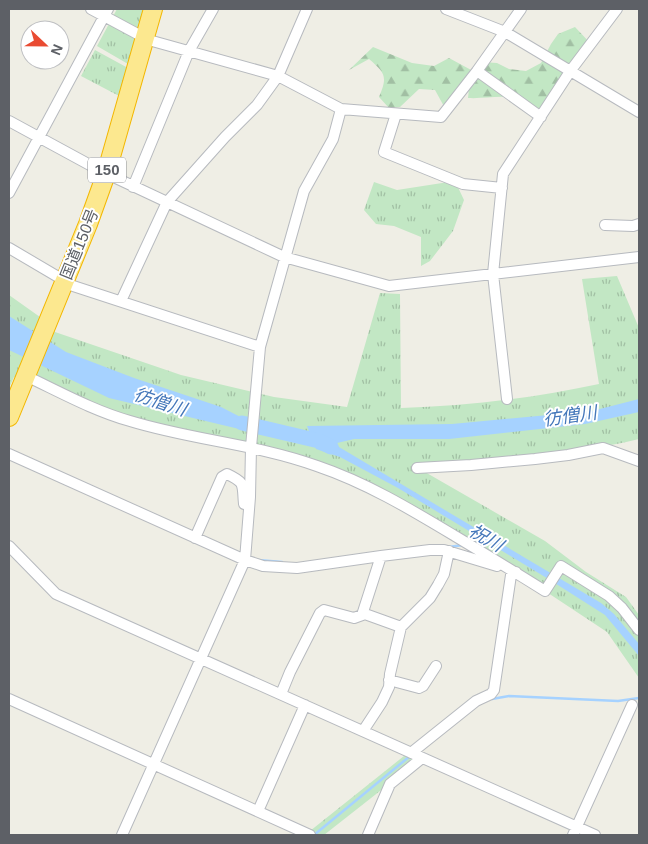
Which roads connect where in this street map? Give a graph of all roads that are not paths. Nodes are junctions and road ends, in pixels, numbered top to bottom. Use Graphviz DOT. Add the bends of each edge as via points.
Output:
graph roads {
  1 [pos="92,9"];
  2 [pos="153,9"];
  3 [pos="213,9"];
  4 [pos="307,9"];
  5 [pos="446,9"];
  6 [pos="522,9"];
  7 [pos="617,9"];
  8 [pos="108,15"];
  9 [pos="505,32"];
  10 [pos="145,38"];
  11 [pos="189,51"];
  12 [pos="571,70"];
  13 [pos="477,71"];
  14 [pos="278,76"];
  15 [pos="341,109"];
  16 [pos="639,112"];
  17 [pos="396,114"];
  18 [pos="541,117"];
  19 [pos="9,121"];
  20 [pos="41,139"];
  21 [pos="106,174"];
  22 [pos="134,187"];
  23 [pos="502,188"];
  24 [pos="9,192"];
  25 [pos="167,202"];
  26 [pos="639,224"];
  27 [pos="605,225"];
  28 [pos="9,248"];
  29 [pos="284,257"];
  30 [pos="639,257"];
  31 [pos="493,274"];
  32 [pos="65,282"];
  33 [pos="121,301"];
  34 [pos="260,347"];
  35 [pos="26,376"];
  36 [pos="507,399"];
  37 [pos="9,417"];
  38 [pos="251,447"];
  39 [pos="9,454"];
  40 [pos="639,461"];
  41 [pos="417,468"];
  42 [pos="248,522"];
  43 [pos="196,536"];
  44 [pos="9,546"];
  45 [pos="449,551"];
  46 [pos="381,556"];
  47 [pos="245,558"];
  48 [pos="514,571"];
  49 [pos="362,615"];
  50 [pos="402,627"];
  51 [pos="639,630"];
  52 [pos="202,659"];
  53 [pos="436,666"];
  54 [pos="389,680"];
  55 [pos="281,694"];
  56 [pos="9,700"];
  57 [pos="304,705"];
  58 [pos="632,705"];
  59 [pos="363,731"];
  60 [pos="411,753"];
  61 [pos="422,758"];
  62 [pos="154,764"];
  63 [pos="258,811"];
  64 [pos="575,831"];
  65 [pos="122,835"];
  66 [pos="310,835"];
  67 [pos="368,835"];
  68 [pos="595,835"];
  1 -- 8 [label="street"];
  2 -- 10 [label="highway, 国道150号 / 150"];
  3 -- 11 [label="street"];
  4 -- 14 [label="street"];
  5 -- 9 [label="street"];
  6 -- 9 [label="street"];
  7 -- 12 [label="street"];
  8 -- 10 [label="street"];
  8 -- 20 [label="street"];
  9 -- 12 [label="street"];
  9 -- 13 [label="street"];
  10 -- 11 [label="street"];
  10 -- 21 [label="highway, 国道150号 / 150"];
  11 -- 14 [label="street"];
  11 -- 22 [label="street"];
  12 -- 16 [label="street"];
  12 -- 18 [label="street"];
  13 -- 17 [label="street" via="440,117"];
  13 -- 18 [label="street"];
  14 -- 15 [label="street"];
  14 -- 25 [label="street" via="257,105"];
  15 -- 17 [label="street"];
  15 -- 29 [label="street" via="333,139 304,191"];
  17 -- 23 [label="street" via="384,152 463,184"];
  18 -- 23 [label="street" via="503,174"];
  19 -- 20 [label="street"];
  20 -- 21 [label="street"];
  20 -- 24 [label="street"];
  21 -- 22 [label="street"];
  21 -- 32 [label="highway, 国道150号 / 150"];
  22 -- 25 [label="street"];
  23 -- 31 [label="street"];
  25 -- 29 [label="street"];
  25 -- 33 [label="street"];
  26 -- 27 [label="street"];
  28 -- 32 [label="street"];
  29 -- 31 [label="street" via="389,286"];
  29 -- 34 [label="street"];
  30 -- 31 [label="street"];
  31 -- 36 [label="street"];
  32 -- 33 [label="street"];
  32 -- 35 [label="highway, 国道150号 / 150"];
  33 -- 34 [label="street"];
  34 -- 38 [label="street"];
  35 -- 37 [label="highway, 国道150号 / 150"];
  35 -- 38 [label="street" via="88,406 131,422"];
  38 -- 42 [label="street"];
  38 -- 48 [label="street" via="316,465 377,490"];
  39 -- 43 [label="street"];
  40 -- 41 [label="street" via="603,448 471,466"];
  42 -- 43 [label="street" via="242,484 227,474 222,477"];
  42 -- 47 [label="street"];
  43 -- 47 [label="street"];
  44 -- 52 [label="street" via="56,594"];
  45 -- 46 [label="street"];
  45 -- 48 [label="street"];
  45 -- 50 [label="street" via="444,574 430,598"];
  46 -- 47 [label="street" via="297,568 263,566"];
  46 -- 49 [label="street"];
  47 -- 52 [label="street"];
  48 -- 51 [label="street" via="545,591 561,566 609,596"];
  48 -- 60 [label="street" via="494,690"];
  49 -- 50 [label="street"];
  49 -- 55 [label="street" via="354,618 324,610 320,613"];
  50 -- 54 [label="street"];
  52 -- 55 [label="street"];
  52 -- 62 [label="street"];
  53 -- 54 [label="street" via="424,686 419,688"];
  54 -- 59 [label="street" via="382,702"];
  55 -- 57 [label="street"];
  56 -- 62 [label="street"];
  57 -- 59 [label="street"];
  57 -- 63 [label="street"];
  58 -- 64 [label="street"];
  59 -- 60 [label="street"];
  60 -- 61 [label="street"];
  61 -- 64 [label="street"];
  61 -- 67 [label="street" via="390,784"];
  62 -- 63 [label="street"];
  62 -- 65 [label="street"];
  63 -- 66 [label="street"];
  64 -- 68 [label="street"];
}
